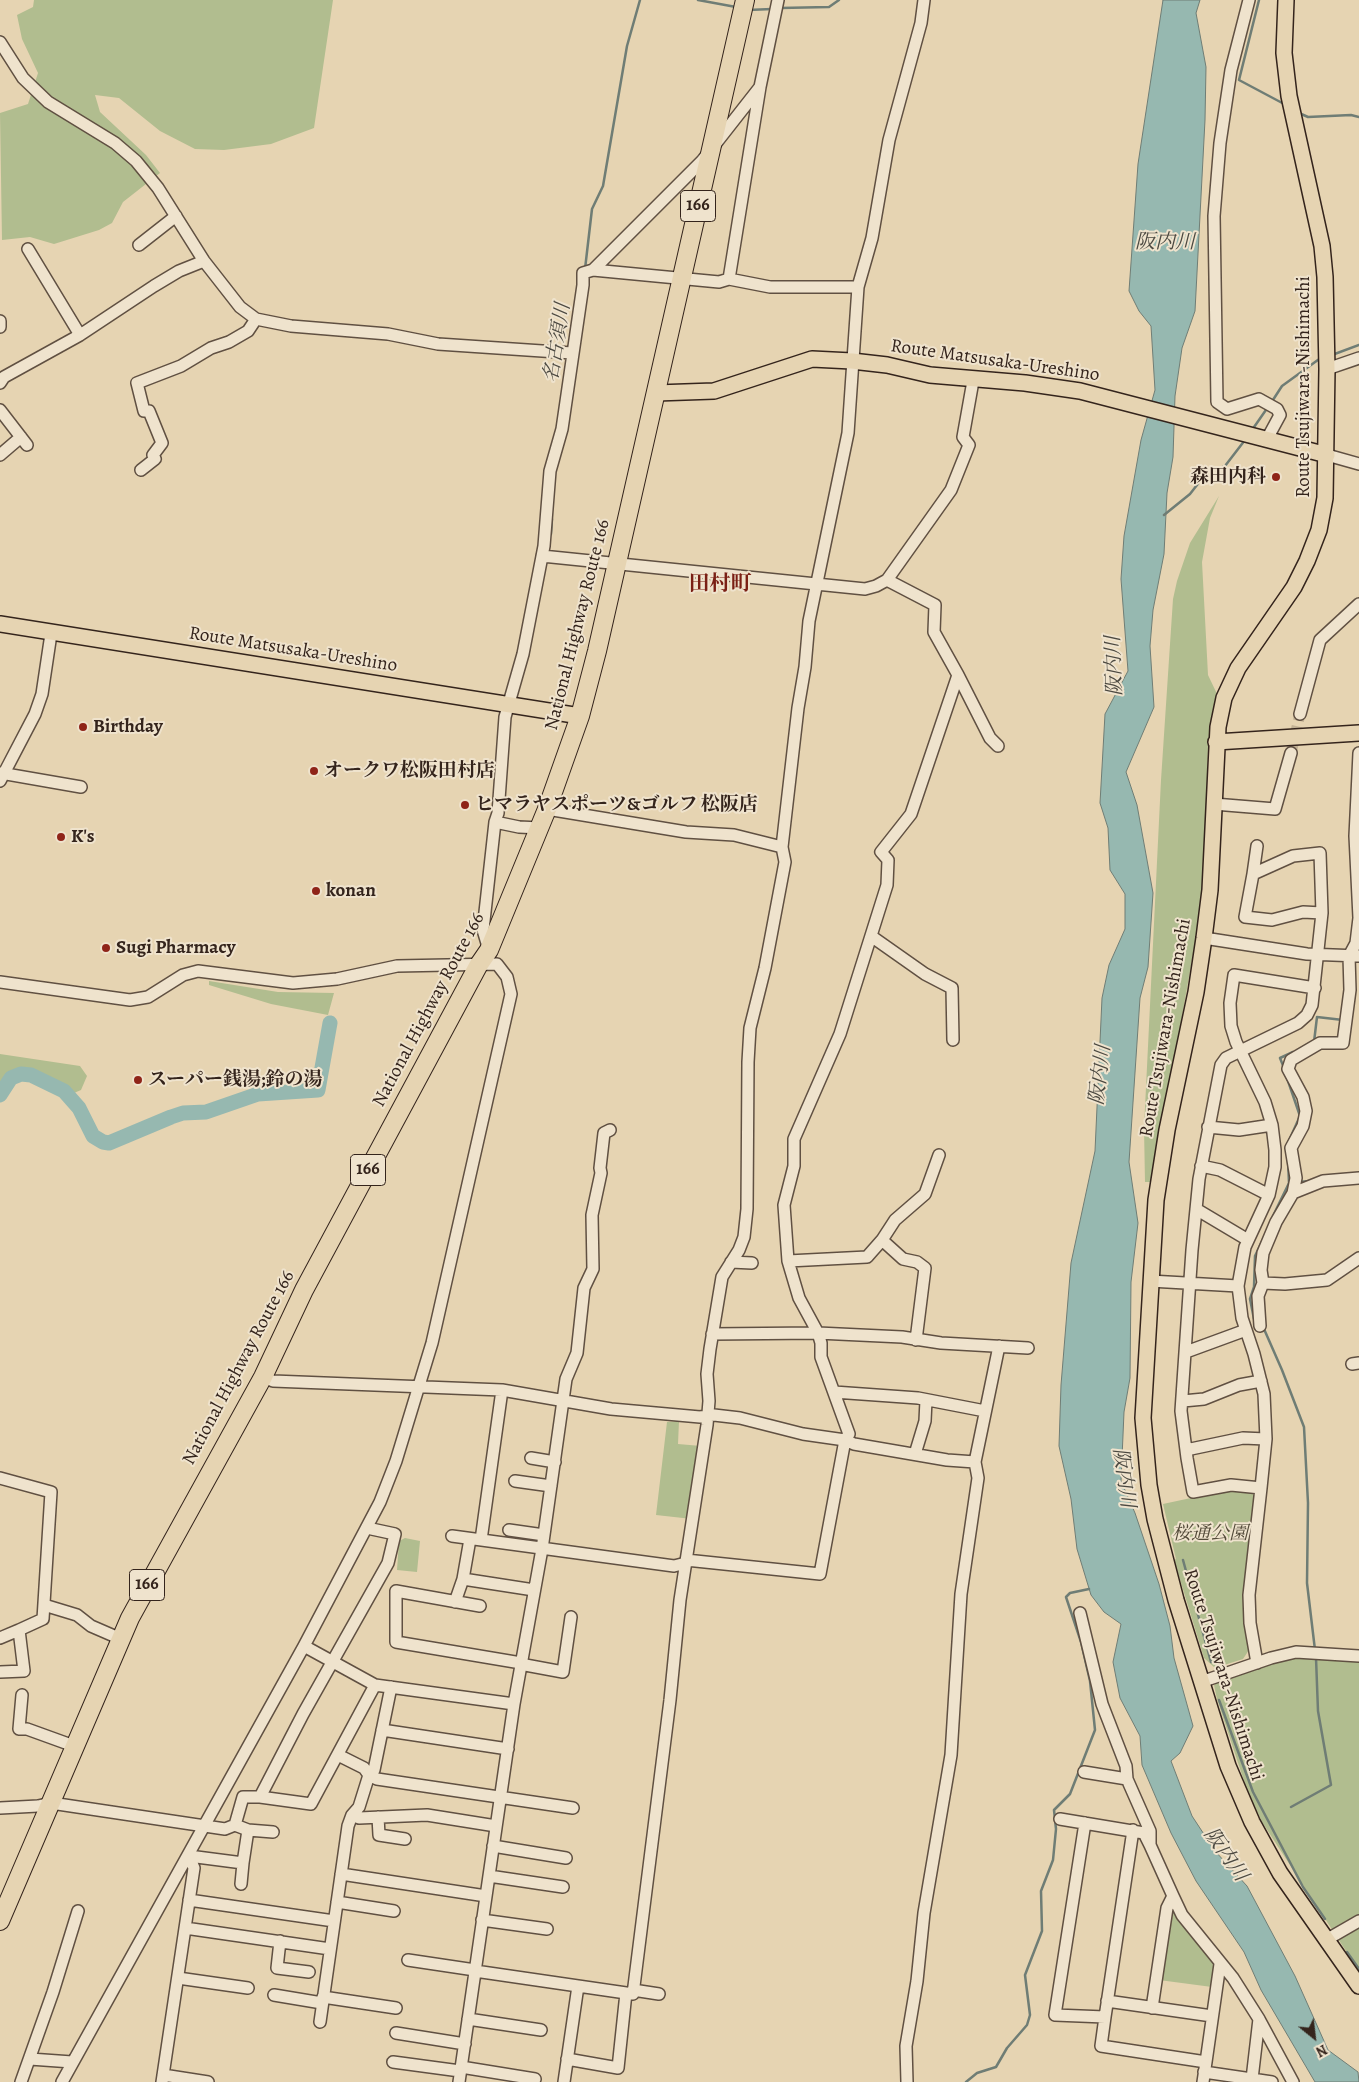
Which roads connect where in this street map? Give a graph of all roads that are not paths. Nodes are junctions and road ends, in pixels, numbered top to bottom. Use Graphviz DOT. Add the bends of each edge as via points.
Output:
graph roads {
  1 [pos="745,0"];
  2 [pos="778,0"];
  3 [pos="924,0"];
  4 [pos="1249,0"];
  5 [pos="1286,0"];
  6 [pos="0,42"];
  7 [pos="760,87"];
  8 [pos="711,150"];
  9 [pos="176,216"];
  10 [pos="139,245"];
  11 [pos="28,249"];
  12 [pos="204,261"];
  13 [pos="590,271"];
  14 [pos="729,279"];
  15 [pos="680,280"];
  16 [pos="858,287"];
  17 [pos="256,319"];
  18 [pos="0,321"];
  19 [pos="0,327"];
  20 [pos="80,335"];
  21 [pos="572,353"];
  22 [pos="1359,358"];
  23 [pos="852,361"];
  24 [pos="1327,369"];
  25 [pos="1,376"];
  26 [pos="973,380"];
  27 [pos="656,393"];
  28 [pos="0,410"];
  29 [pos="1267,439"];
  30 [pos="0,455"];
  31 [pos="1327,455"];
  32 [pos="1359,464"];
  33 [pos="141,470"];
  34 [pos="545,556"];
  35 [pos="616,564"];
  36 [pos="887,580"];
  37 [pos="817,584"];
  38 [pos="1359,604"];
  39 [pos="0,624"];
  40 [pos="51,634"];
  41 [pos="958,675"];
  42 [pos="509,704"];
  43 [pos="1300,714"];
  44 [pos="580,716"];
  45 [pos="1359,733"];
  46 [pos="1216,742"];
  47 [pos="998,746"];
  48 [pos="1292,753"];
  49 [pos="1359,753"];
  50 [pos="1,776"];
  51 [pos="81,787"];
  52 [pos="1214,804"];
  53 [pos="547,809"];
  54 [pos="498,823"];
  55 [pos="540,828"];
  56 [pos="1257,846"];
  57 [pos="782,847"];
  58 [pos="1253,874"];
  59 [pos="1322,913"];
  60 [pos="871,936"];
  61 [pos="1204,938"];
  62 [pos="489,950"];
  63 [pos="1318,955"];
  64 [pos="1354,956"];
  65 [pos="478,966"];
  66 [pos="0,982"];
  67 [pos="1314,988"];
  68 [pos="954,1040"];
  69 [pos="1240,1051"];
  70 [pos="1272,1125"];
  71 [pos="1208,1126"];
  72 [pos="610,1130"];
  73 [pos="939,1155"];
  74 [pos="1201,1166"];
  75 [pos="1359,1178"];
  76 [pos="1294,1186"];
  77 [pos="1269,1194"];
  78 [pos="1196,1209"];
  79 [pos="882,1240"];
  80 [pos="1248,1240"];
  81 [pos="1359,1258"];
  82 [pos="788,1261"];
  83 [pos="732,1262"];
  84 [pos="752,1263"];
  85 [pos="1150,1281"];
  86 [pos="1263,1283"];
  87 [pos="1190,1284"];
  88 [pos="1238,1286"];
  89 [pos="1260,1326"];
  90 [pos="1246,1330"];
  91 [pos="818,1332"];
  92 [pos="712,1334"];
  93 [pos="916,1340"];
  94 [pos="999,1346"];
  95 [pos="1028,1348"];
  96 [pos="1186,1352"];
  97 [pos="263,1377"];
  98 [pos="1261,1381"];
  99 [pos="420,1386"];
  100 [pos="502,1390"];
  101 [pos="834,1392"];
  102 [pos="926,1400"];
  103 [pos="1183,1401"];
  104 [pos="564,1402"];
  105 [pos="985,1411"];
  106 [pos="707,1415"];
  107 [pos="1266,1439"];
  108 [pos="845,1440"];
  109 [pos="1186,1450"];
  110 [pos="915,1454"];
  111 [pos="531,1458"];
  112 [pos="555,1462"];
  113 [pos="975,1462"];
  114 [pos="0,1478"];
  115 [pos="515,1481"];
  116 [pos="551,1486"];
  117 [pos="1261,1488"];
  118 [pos="367,1528"];
  119 [pos="509,1530"];
  120 [pos="544,1535"];
  121 [pos="452,1536"];
  122 [pos="475,1540"];
  123 [pos="542,1549"];
  124 [pos="686,1561"];
  125 [pos="463,1579"];
  126 [pos="534,1590"];
  127 [pos="455,1602"];
  128 [pos="44,1604"];
  129 [pos="480,1606"];
  130 [pos="1080,1613"];
  131 [pos="571,1617"];
  132 [pos="19,1630"];
  133 [pos="0,1638"];
  134 [pos="121,1639"];
  135 [pos="304,1646"];
  136 [pos="1359,1656"];
  137 [pos="333,1663"];
  138 [pos="520,1663"];
  139 [pos="1257,1663"];
  140 [pos="0,1672"];
  141 [pos="1201,1682"];
  142 [pos="375,1685"];
  143 [pos="391,1687"];
  144 [pos="22,1695"];
  145 [pos="514,1704"];
  146 [pos="382,1730"];
  147 [pos="74,1746"];
  148 [pos="508,1748"];
  149 [pos="338,1755"];
  150 [pos="1084,1772"];
  151 [pos="369,1775"];
  152 [pos="1127,1779"];
  153 [pos="260,1797"];
  154 [pos="501,1797"];
  155 [pos="51,1803"];
  156 [pos="0,1808"];
  157 [pos="573,1808"];
  158 [pos="352,1815"];
  159 [pos="378,1817"];
  160 [pos="1060,1819"];
  161 [pos="1085,1823"];
  162 [pos="235,1825"];
  163 [pos="206,1826"];
  164 [pos="496,1826"];
  165 [pos="248,1830"];
  166 [pos="1133,1830"];
  167 [pos="273,1832"];
  168 [pos="405,1839"];
  169 [pos="1150,1845"];
  170 [pos="493,1846"];
  171 [pos="189,1856"];
  172 [pos="566,1858"];
  173 [pos="243,1863"];
  174 [pos="341,1874"];
  175 [pos="488,1876"];
  176 [pos="241,1884"];
  177 [pos="563,1887"];
  178 [pos="486,1896"];
  179 [pos="1173,1896"];
  180 [pos="189,1900"];
  181 [pos="337,1902"];
  182 [pos="78,1911"];
  183 [pos="394,1911"];
  184 [pos="482,1920"];
  185 [pos="0,1921"];
  186 [pos="1359,1921"];
  187 [pos="334,1922"];
  188 [pos="185,1928"];
  189 [pos="547,1930"];
  190 [pos="1326,1940"];
  191 [pos="280,1941"];
  192 [pos="330,1948"];
  193 [pos="408,1960"];
  194 [pos="1220,1964"];
  195 [pos="475,1970"];
  196 [pos="310,1972"];
  197 [pos="178,1978"];
  198 [pos="578,1986"];
  199 [pos="1359,1986"];
  200 [pos="248,1988"];
  201 [pos="630,1992"];
  202 [pos="659,1994"];
  203 [pos="274,1995"];
  204 [pos="323,2000"];
  205 [pos="1107,2001"];
  206 [pos="396,2008"];
  207 [pos="1152,2008"];
  208 [pos="1212,2016"];
  209 [pos="1105,2017"];
  210 [pos="468,2019"];
  211 [pos="1260,2020"];
  212 [pos="320,2022"];
  213 [pos="541,2030"];
  214 [pos="396,2033"];
  215 [pos="464,2044"];
  216 [pos="567,2059"];
  217 [pos="30,2060"];
  218 [pos="72,2062"];
  219 [pos="393,2062"];
  220 [pos="1204,2072"];
  221 [pos="460,2074"];
  222 [pos="162,2079"];
  223 [pos="536,2079"];
  224 [pos="1252,2079"];
  225 [pos="21,2082"];
  226 [pos="62,2082"];
  227 [pos="208,2082"];
  228 [pos="564,2082"];
  229 [pos="907,2082"];
  230 [pos="1272,2082"];
  231 [pos="1293,2082"];
  1 -- 8 [label="highway, National Highway Route 166 / 166"];
  2 -- 7 [label="street"];
  3 -- 16 [label="street" via="921,24 889,140 872,238"];
  4 -- 29 [label="street" via="1231,70 1214,216 1217,400 1226,409 1260,399 1277,409 1280,415"];
  5 -- 24 [label="main road, Route Tsujiwara-Nishimachi" via="1284,53 1291,108 1322,246"];
  6 -- 9 [label="street" via="22,78 48,102 115,143 136,162"];
  7 -- 8 [label="street"];
  7 -- 14 [label="street"];
  8 -- 13 [label="street"];
  8 -- 15 [label="highway, National Highway Route 166 / 166"];
  9 -- 10 [label="street"];
  9 -- 12 [label="street"];
  11 -- 20 [label="street"];
  12 -- 17 [label="street" via="240,307"];
  12 -- 20 [label="street" via="179,271"];
  13 -- 15 [label="street"];
  13 -- 21 [label="street"];
  14 -- 15 [label="street" via="718,282"];
  14 -- 16 [label="street" via="770,287"];
  15 -- 27 [label="highway, National Highway Route 166 / 166"];
  16 -- 23 [label="street"];
  17 -- 21 [label="street" via="291,326 388,334 438,344"];
  17 -- 33 [label="street" via="248,331 229,342 137,383 144,411 149,411 162,443 152,455 155,459"];
  18 -- 19 [label="street"];
  20 -- 25 [label="street"];
  21 -- 34 [label="street" via="562,429 550,471"];
  22 -- 24 [label="street"];
  23 -- 26 [label="main road, Route Matsusaka-Ureshino" via="888,365 930,376"];
  23 -- 27 [label="main road, Route Matsusaka-Ureshino" via="812,359 714,391"];
  23 -- 37 [label="street" via="848,433"];
  24 -- 31 [label="main road, Route Tsujiwara-Nishimachi"];
  26 -- 29 [label="main road, Route Matsusaka-Ureshino" via="1080,391"];
  26 -- 36 [label="street" via="963,438 969,445 951,490"];
  27 -- 35 [label="highway, National Highway Route 166 / 166"];
  28 -- 30 [label="street" via="24,441"];
  29 -- 31 [label="main road, Route Matsusaka-Ureshino"];
  31 -- 32 [label="street"];
  31 -- 46 [label="main road, Route Tsujiwara-Nishimachi" via="1325,498 1313,547 1294,587 1231,682 1220,713"];
  34 -- 35 [label="street"];
  34 -- 42 [label="street"];
  35 -- 37 [label="street"];
  35 -- 44 [label="highway, National Highway Route 166 / 166" via="598,651"];
  36 -- 37 [label="street" via="865,589"];
  36 -- 41 [label="street" via="935,605 934,632"];
  37 -- 57 [label="street" via="809,621"];
  38 -- 43 [label="street" via="1320,640"];
  39 -- 40 [label="main road, Route Matsusaka-Ureshino"];
  40 -- 42 [label="main road, Route Matsusaka-Ureshino"];
  40 -- 50 [label="street" via="42,694 35,714"];
  41 -- 47 [label="street" via="990,738"];
  41 -- 60 [label="street" via="911,814 881,852 888,860 887,885"];
  42 -- 44 [label="main road, Route Matsusaka-Ureshino"];
  42 -- 54 [label="street" via="505,717"];
  44 -- 53 [label="highway, National Highway Route 166 / 166"];
  45 -- 46 [label="main road"];
  46 -- 52 [label="main road, Route Tsujiwara-Nishimachi"];
  48 -- 52 [label="street" via="1275,809"];
  49 -- 64 [label="street" via="1355,836 1359,918"];
  50 -- 51 [label="street"];
  52 -- 61 [label="main road, Route Tsujiwara-Nishimachi"];
  53 -- 55 [label="highway, National Highway Route 166 / 166"];
  53 -- 57 [label="street" via="686,832 734,835"];
  54 -- 55 [label="street"];
  54 -- 62 [label="street" via="482,930"];
  55 -- 62 [label="highway, National Highway Route 166 / 166"];
  56 -- 58 [label="street"];
  57 -- 83 [label="street" via="785,862 750,1028 744,1236"];
  58 -- 59 [label="street" via="1245,917 1272,920 1302,912"];
  58 -- 59 [label="street" via="1292,856 1320,853"];
  59 -- 63 [label="street"];
  60 -- 68 [label="street" via="925,974 952,988"];
  60 -- 82 [label="street" via="840,1034 794,1139 794,1166 784,1205"];
  61 -- 63 [label="street"];
  61 -- 85 [label="main road, Route Tsujiwara-Nishimachi" via="1158,1185"];
  62 -- 65 [label="highway, National Highway Route 166 / 166"];
  63 -- 64 [label="street"];
  63 -- 67 [label="street"];
  64 -- 76 [label="street" via="1343,1042 1320,1043 1289,1063 1288,1069 1306,1111 1303,1126 1290,1148"];
  65 -- 66 [label="street" via="398,966 337,979 293,983 198,971 183,975 148,997 130,1000"];
  65 -- 97 [label="highway, National Highway Route 166 / 166" via="304,1290"];
  65 -- 99 [label="street" via="497,964 507,977 510,999 441,1308"];
  67 -- 69 [label="street" via="1307,1015 1298,1023"];
  67 -- 69 [label="street" via="1234,975 1231,1026"];
  69 -- 70 [label="street" via="1265,1102"];
  69 -- 71 [label="street" via="1226,1058 1221,1065"];
  70 -- 71 [label="street" via="1239,1130"];
  70 -- 77 [label="street" via="1275,1168"];
  71 -- 74 [label="street"];
  72 -- 104 [label="street" via="604,1133 601,1173 592,1215 593,1269 584,1288 577,1353 566,1379"];
  73 -- 79 [label="street" via="925,1194 895,1220"];
  74 -- 77 [label="street" via="1220,1170"];
  74 -- 78 [label="street"];
  75 -- 76 [label="street"];
  76 -- 86 [label="street" via="1264,1252"];
  77 -- 80 [label="street"];
  78 -- 80 [label="street"];
  78 -- 87 [label="street"];
  79 -- 82 [label="street" via="867,1257"];
  79 -- 93 [label="street" via="903,1259 917,1262 925,1268"];
  80 -- 88 [label="street"];
  81 -- 86 [label="street" via="1327,1280"];
  82 -- 91 [label="street" via="799,1298"];
  83 -- 84 [label="street"];
  83 -- 92 [label="street" via="722,1277"];
  85 -- 87 [label="street"];
  85 -- 141 [label="main road, Route Tsujiwara-Nishimachi" via="1142,1396 1149,1485 1174,1591"];
  86 -- 89 [label="street" via="1258,1296"];
  87 -- 88 [label="street"];
  87 -- 96 [label="street"];
  88 -- 90 [label="street"];
  90 -- 96 [label="street"];
  90 -- 98 [label="street"];
  91 -- 92 [label="street"];
  91 -- 93 [label="street"];
  91 -- 101 [label="street" via="821,1357"];
  92 -- 106 [label="street" via="707,1374"];
  93 -- 94 [label="street"];
  94 -- 95 [label="street"];
  94 -- 105 [label="street"];
  96 -- 103 [label="street"];
  97 -- 99 [label="street" via="273,1381"];
  97 -- 134 [label="highway, National Highway Route 166 / 166" via="160,1561"];
  98 -- 103 [label="street" via="1239,1385 1204,1399"];
  98 -- 107 [label="street"];
  99 -- 100 [label="street"];
  99 -- 118 [label="street" via="396,1461"];
  100 -- 104 [label="street"];
  100 -- 122 [label="street"];
  101 -- 102 [label="street"];
  101 -- 108 [label="street" via="849,1434"];
  102 -- 105 [label="street"];
  102 -- 110 [label="street" via="925,1421"];
  103 -- 109 [label="street"];
  104 -- 106 [label="street" via="664,1415"];
  104 -- 112 [label="street"];
  105 -- 113 [label="street"];
  106 -- 108 [label="street" via="740,1418 803,1434"];
  106 -- 124 [label="street"];
  107 -- 109 [label="street" via="1242,1438"];
  107 -- 117 [label="street"];
  108 -- 110 [label="street"];
  108 -- 124 [label="street" via="820,1574"];
  109 -- 117 [label="street" via="1193,1492 1231,1485"];
  110 -- 113 [label="street"];
  111 -- 112 [label="street"];
  112 -- 116 [label="street"];
  113 -- 229 [label="street" via="978,1478 961,1594 951,1755 924,1913 906,2046"];
  114 -- 128 [label="street" via="51,1492"];
  115 -- 116 [label="street"];
  116 -- 120 [label="street"];
  117 -- 139 [label="street" via="1248,1595"];
  118 -- 135 [label="street"];
  118 -- 137 [label="street" via="395,1534 388,1563"];
  119 -- 120 [label="street"];
  120 -- 123 [label="street"];
  121 -- 122 [label="street"];
  122 -- 123 [label="street"];
  122 -- 125 [label="street"];
  123 -- 124 [label="street" via="674,1566"];
  123 -- 126 [label="street"];
  124 -- 201 [label="street"];
  125 -- 126 [label="street"];
  125 -- 127 [label="street"];
  126 -- 138 [label="street"];
  127 -- 129 [label="street"];
  127 -- 138 [label="street" via="396,1592 396,1642"];
  128 -- 132 [label="street" via="43,1619"];
  128 -- 134 [label="street" via="76,1615 91,1626"];
  130 -- 152 [label="street" via="1102,1704 1126,1766"];
  131 -- 138 [label="street" via="563,1672"];
  132 -- 133 [label="street"];
  132 -- 140 [label="street" via="24,1670"];
  134 -- 147 [label="highway, National Highway Route 166 / 166"];
  135 -- 137 [label="street"];
  135 -- 163 [label="street"];
  136 -- 139 [label="street" via="1290,1653"];
  137 -- 142 [label="street"];
  137 -- 153 [label="street"];
  138 -- 145 [label="street"];
  139 -- 141 [label="street"];
  141 -- 190 [label="main road, Route Tsujiwara-Nishimachi" via="1228,1766 1252,1822 1280,1873"];
  142 -- 143 [label="street"];
  142 -- 149 [label="street"];
  143 -- 145 [label="street"];
  143 -- 146 [label="street"];
  144 -- 147 [label="street" via="19,1729"];
  145 -- 148 [label="street"];
  146 -- 148 [label="street"];
  146 -- 151 [label="street" via="374,1770"];
  147 -- 155 [label="highway, National Highway Route 166 / 166"];
  148 -- 154 [label="street"];
  149 -- 151 [label="street" via="364,1768"];
  149 -- 153 [label="street" via="311,1804"];
  150 -- 152 [label="street"];
  151 -- 154 [label="street" via="377,1779"];
  151 -- 158 [label="street" via="359,1807"];
  152 -- 169 [label="street" via="1150,1831"];
  153 -- 162 [label="street" via="243,1797"];
  154 -- 157 [label="street"];
  154 -- 164 [label="street"];
  155 -- 156 [label="street"];
  155 -- 163 [label="street"];
  155 -- 185 [label="highway, National Highway Route 166 / 166"];
  158 -- 159 [label="street"];
  158 -- 174 [label="street"];
  159 -- 164 [label="street" via="427,1814"];
  159 -- 168 [label="street" via="380,1835"];
  160 -- 161 [label="street"];
  161 -- 166 [label="street"];
  161 -- 209 [label="street" via="1055,2014"];
  162 -- 163 [label="street" via="225,1829"];
  162 -- 165 [label="street"];
  163 -- 171 [label="street"];
  164 -- 170 [label="street"];
  165 -- 167 [label="street"];
  165 -- 173 [label="street"];
  166 -- 169 [label="street" via="1144,1833"];
  166 -- 205 [label="street"];
  169 -- 179 [label="street"];
  170 -- 172 [label="street"];
  170 -- 175 [label="street"];
  171 -- 173 [label="street"];
  171 -- 180 [label="street" via="194,1868"];
  171 -- 218 [label="street"];
  173 -- 176 [label="street"];
  174 -- 178 [label="street"];
  174 -- 181 [label="street"];
  175 -- 177 [label="street"];
  175 -- 178 [label="street"];
  178 -- 184 [label="street"];
  179 -- 194 [label="street" via="1182,1915"];
  179 -- 207 [label="street" via="1167,1908"];
  180 -- 187 [label="street"];
  180 -- 188 [label="street"];
  181 -- 183 [label="street"];
  181 -- 187 [label="street"];
  182 -- 217 [label="street"];
  184 -- 189 [label="street"];
  184 -- 195 [label="street"];
  186 -- 190 [label="street"];
  187 -- 192 [label="street"];
  188 -- 191 [label="street"];
  188 -- 197 [label="street"];
  190 -- 199 [label="main road, Route Tsujiwara-Nishimachi"];
  191 -- 192 [label="street"];
  191 -- 196 [label="street" via="277,1968"];
  192 -- 204 [label="street"];
  193 -- 195 [label="street"];
  194 -- 208 [label="street"];
  194 -- 211 [label="street"];
  195 -- 198 [label="street"];
  195 -- 210 [label="street"];
  197 -- 200 [label="street"];
  197 -- 222 [label="street"];
  198 -- 201 [label="street"];
  198 -- 216 [label="street"];
  201 -- 202 [label="street"];
  201 -- 216 [label="street" via="618,2068"];
  203 -- 204 [label="street"];
  204 -- 206 [label="street"];
  204 -- 212 [label="street"];
  205 -- 207 [label="street"];
  205 -- 209 [label="street"];
  207 -- 208 [label="street"];
  208 -- 220 [label="street"];
  209 -- 220 [label="street" via="1101,2046"];
  210 -- 213 [label="street"];
  210 -- 215 [label="street"];
  211 -- 224 [label="street"];
  211 -- 231 [label="street"];
  214 -- 215 [label="street"];
  215 -- 221 [label="street"];
  216 -- 228 [label="street"];
  217 -- 218 [label="street"];
  217 -- 225 [label="street"];
  218 -- 226 [label="street"];
  219 -- 221 [label="street"];
  220 -- 224 [label="street"];
  221 -- 223 [label="street"];
  222 -- 227 [label="street"];
  224 -- 230 [label="street"];
}
